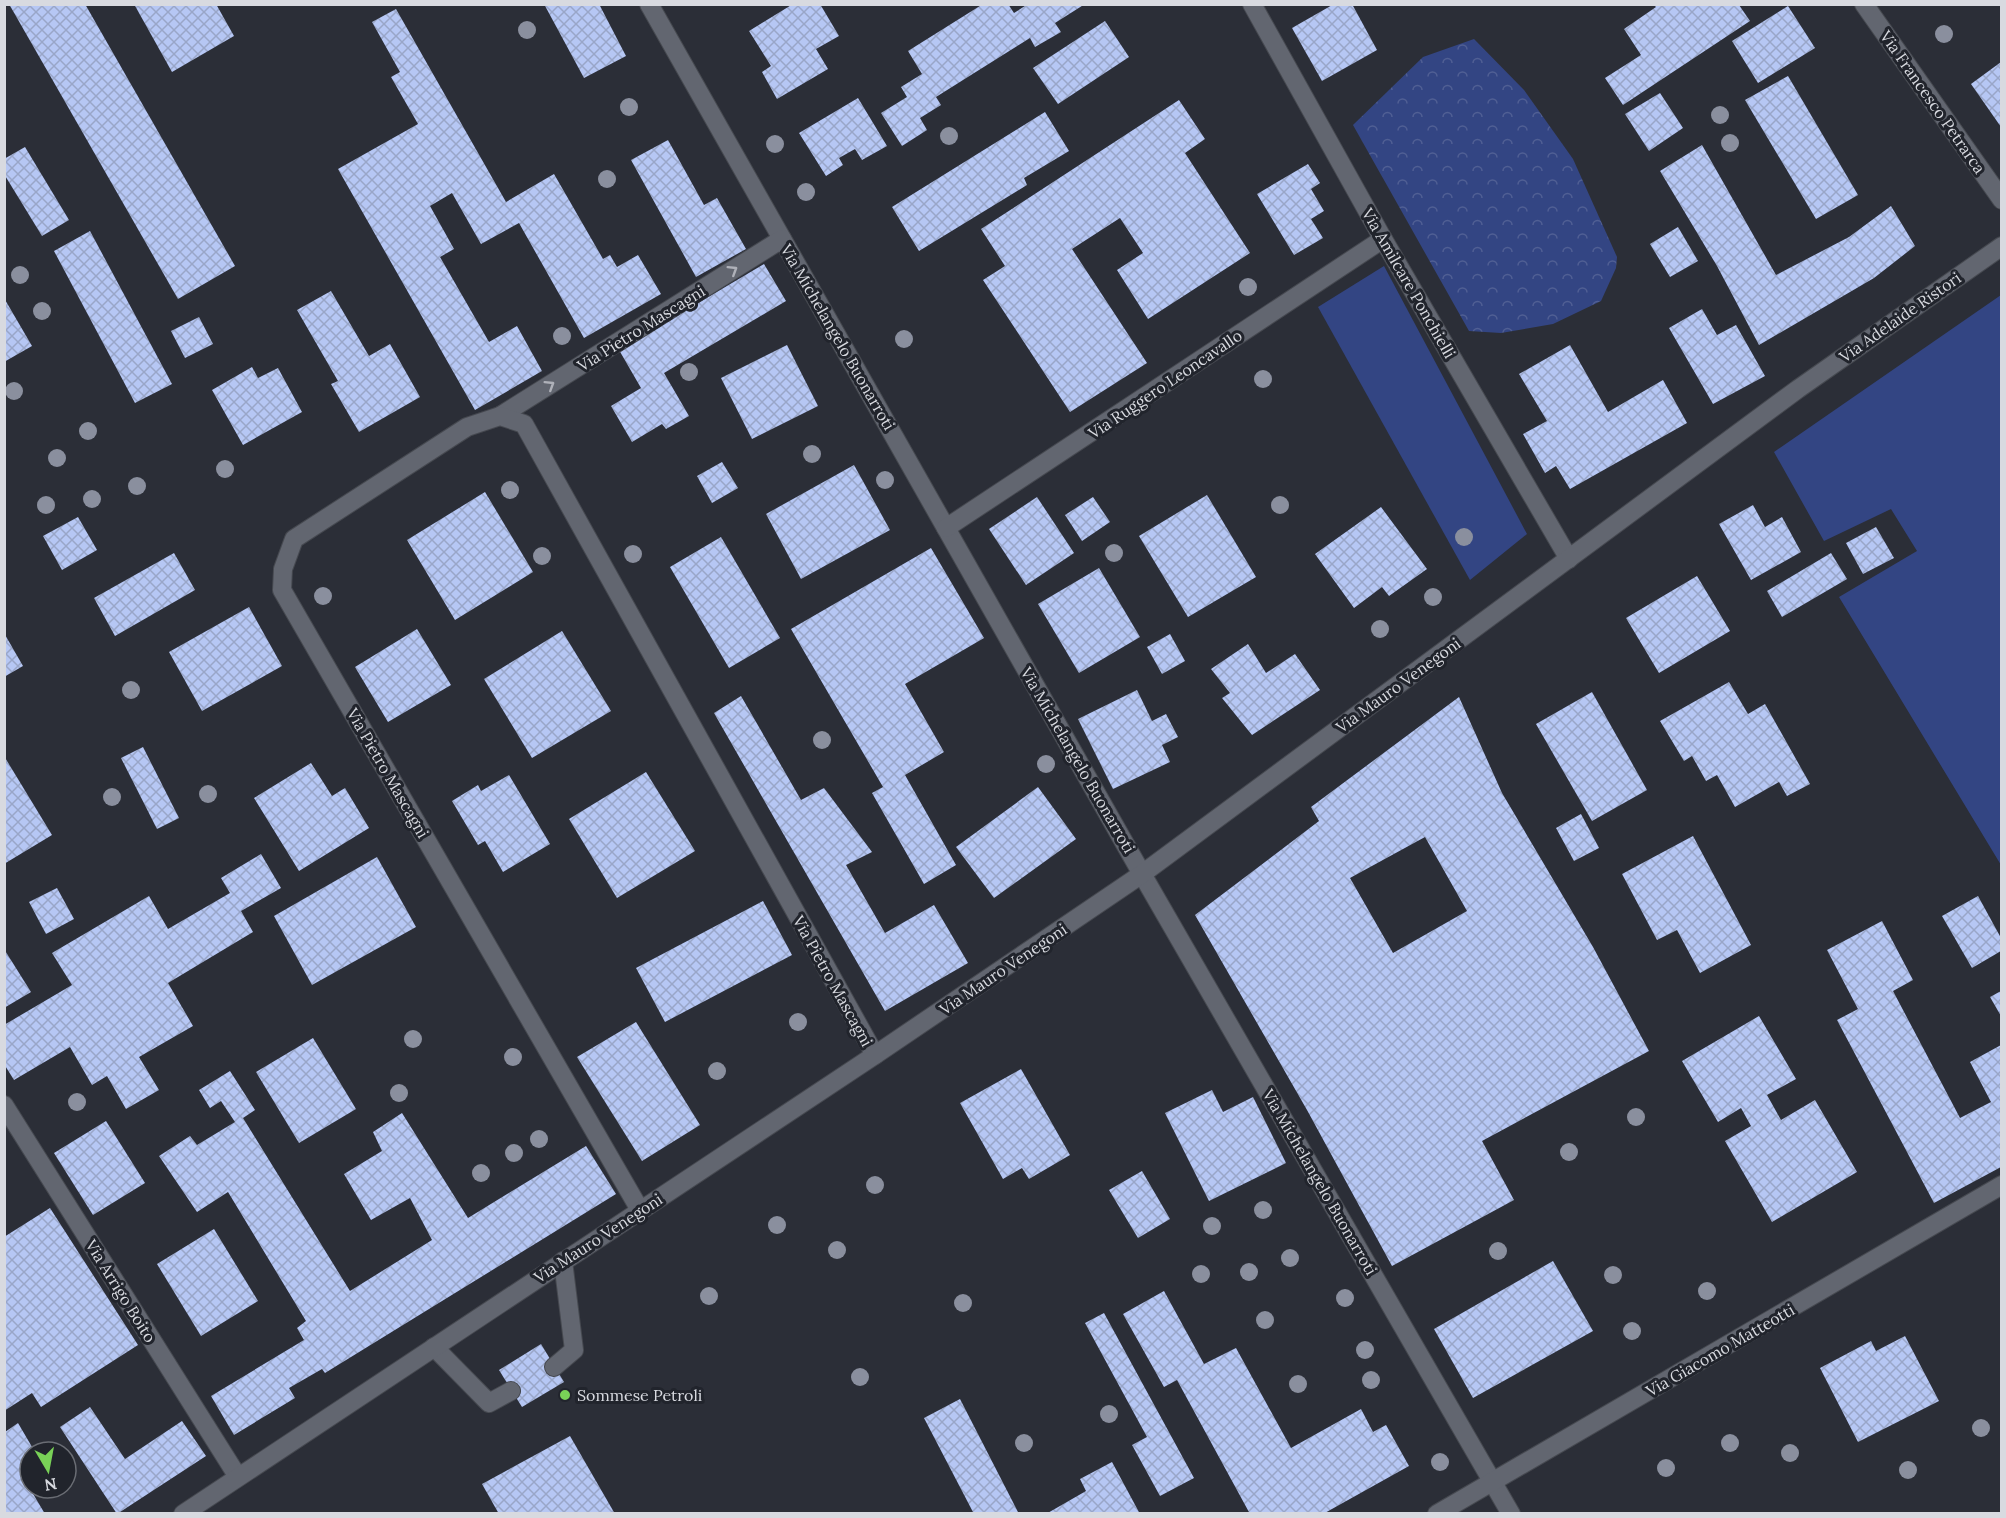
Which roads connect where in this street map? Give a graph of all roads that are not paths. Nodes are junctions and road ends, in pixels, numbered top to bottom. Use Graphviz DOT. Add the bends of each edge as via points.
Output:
graph roads {
  1 [pos="649,4"];
  2 [pos="1252,4"];
  3 [pos="1864,4"];
  4 [pos="2001,200"];
  5 [pos="782,239"];
  6 [pos="1383,239"];
  7 [pos="2001,246"];
  8 [pos="1798,389"];
  9 [pos="500,416"];
  10 [pos="946,528"];
  11 [pos="1569,559"];
  12 [pos="1142,874"];
  13 [pos="875,1055"];
  14 [pos="4,1105"];
  15 [pos="2001,1185"];
  16 [pos="640,1210"];
  17 [pos="563,1261"];
  18 [pos="434,1347"];
  19 [pos="554,1367"];
  20 [pos="511,1391"];
  21 [pos="238,1477"];
  22 [pos="1493,1482"];
  23 [pos="183,1514"];
  24 [pos="1437,1514"];
  25 [pos="1511,1514"];
  1 -- 5 [label="street, Via Michelangelo Buonarroti"];
  2 -- 6 [label="street, Via Amilcare Ponchielli"];
  3 -- 4 [label="street, Via Francesco Petrarca"];
  9 -- 5 [label="street, Via Pietro Mascagni, one-way"];
  5 -- 10 [label="street, Via Michelangelo Buonarroti"];
  6 -- 10 [label="street, Via Ruggero Leoncavallo"];
  6 -- 11 [label="street, Via Amilcare Ponchielli"];
  7 -- 8 [label="street, Via Adelaide Ristori"];
  8 -- 11 [label="street, Via Mauro Venegoni"];
  9 -- 13 [label="street, Via Pietro Mascagni" via="524,424"];
  9 -- 16 [label="street, Via Pietro Mascagni" via="467,427 294,539 283,569 282,590"];
  10 -- 12 [label="street, Via Michelangelo Buonarroti"];
  11 -- 12 [label="street, Via Mauro Venegoni"];
  12 -- 13 [label="street, Via Mauro Venegoni"];
  12 -- 22 [label="street, Via Michelangelo Buonarroti"];
  13 -- 16 [label="street, Via Mauro Venegoni"];
  14 -- 21 [label="street, Via Arrigo Boito"];
  15 -- 22 [label="street, Via Giacomo Matteotti"];
  16 -- 17 [label="street, Via Mauro Venegoni"];
  17 -- 18 [label="street, Via Mauro Venegoni"];
  17 -- 19 [label="street" via="574,1350"];
  18 -- 20 [label="street" via="489,1403"];
  18 -- 21 [label="street, Via Mauro Venegoni"];
  21 -- 23 [label="street, Via Mauro Venegoni"];
  22 -- 24 [label="street, Via Giacomo Matteotti"];
  22 -- 25 [label="street, Via Michelangelo Buonarroti"];
}
